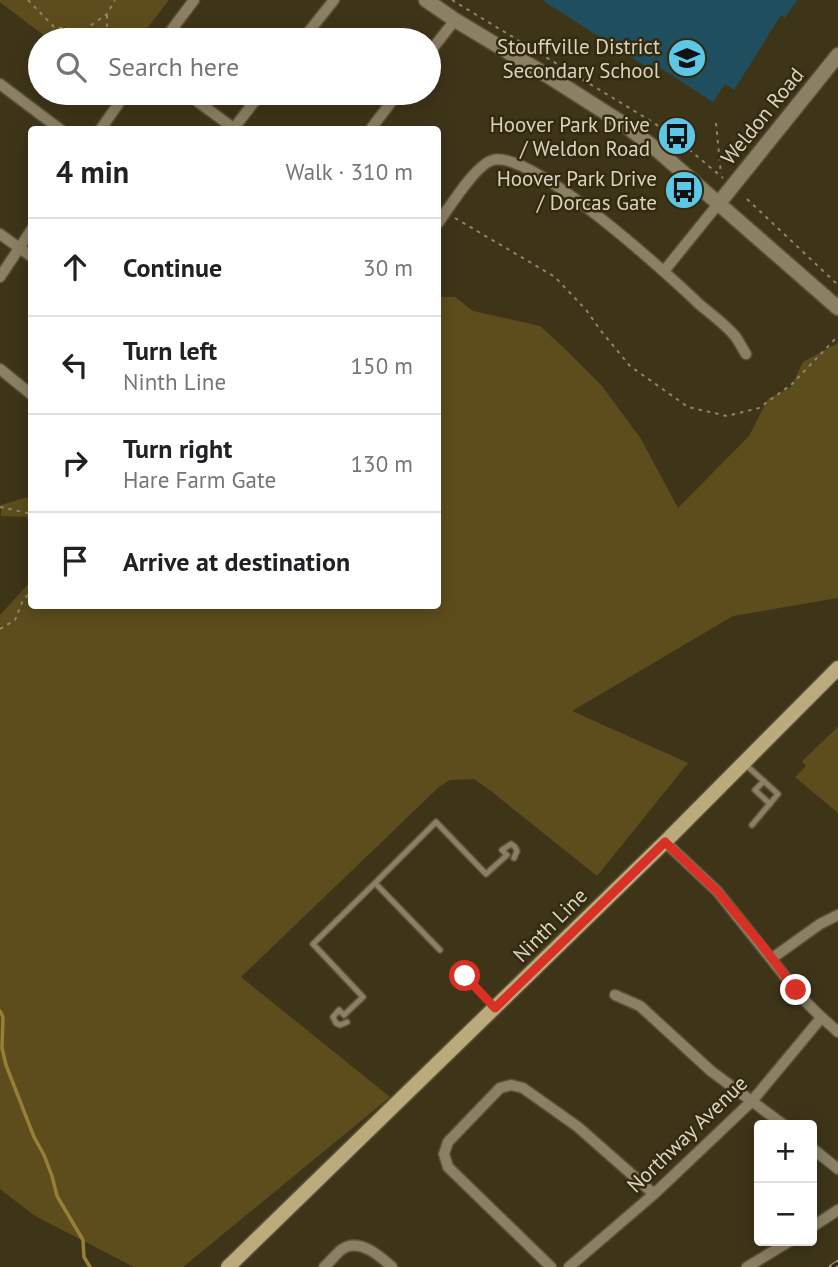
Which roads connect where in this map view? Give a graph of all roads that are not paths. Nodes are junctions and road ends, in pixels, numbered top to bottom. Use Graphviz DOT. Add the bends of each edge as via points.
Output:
graph roads {
  1 [pos="194,0"];
  2 [pos="334,0"];
  3 [pos="426,0"];
  4 [pos="455,20"];
  5 [pos="173,28"];
  6 [pos="312,28"];
  7 [pos="441,38"];
  8 [pos="838,55"];
  9 [pos="0,84"];
  10 [pos="118,105"];
  11 [pos="202,105"];
  12 [pos="252,105"];
  13 [pos="389,105"];
  14 [pos="56,126"];
  15 [pos="103,126"];
  16 [pos="231,126"];
  17 [pos="237,126"];
  18 [pos="373,126"];
  19 [pos="719,203"];
  20 [pos="441,219"];
  21 [pos="0,234"];
  22 [pos="28,235"];
  23 [pos="19,247"];
  24 [pos="28,254"];
  25 [pos="664,271"];
  26 [pos="0,277"];
  27 [pos="838,308"];
  28 [pos="746,354"];
  29 [pos="0,369"];
  30 [pos="28,392"];
  31 [pos="838,668"];
  32 [pos="743,762"];
  33 [pos="764,781"];
  34 [pos="770,804"];
  35 [pos="752,824"];
  36 [pos="665,842"];
  37 [pos="510,857"];
  38 [pos="375,883"];
  39 [pos="838,915"];
  40 [pos="440,950"];
  41 [pos="771,959"];
  42 [pos="465,976"];
  43 [pos="615,995"];
  44 [pos="495,1008"];
  45 [pos="346,1018"];
  46 [pos="821,1018"];
  47 [pos="838,1032"];
  48 [pos="751,1101"];
  49 [pos="777,1120"];
  50 [pos="817,1152"];
  51 [pos="838,1169"];
  52 [pos="654,1194"];
  53 [pos="838,1210"];
  54 [pos="817,1224"];
  55 [pos="782,1246"];
  56 [pos="228,1267"];
  57 [pos="324,1267"];
  58 [pos="392,1267"];
  59 [pos="551,1267"];
  60 [pos="569,1267"];
  61 [pos="747,1267"];
  1 -- 5 [label="street"];
  2 -- 6 [label="street"];
  3 -- 4 [label="street"];
  4 -- 7 [label="street"];
  4 -- 19 [label="street" via="622,123"];
  8 -- 19 [label="street, Weldon Road"];
  9 -- 14 [label="street"];
  10 -- 15 [label="street"];
  11 -- 16 [label="street"];
  12 -- 17 [label="street"];
  13 -- 18 [label="street"];
  19 -- 25 [label="street"];
  19 -- 27 [label="street"];
  20 -- 25 [label="street" via="479,169 491,160 503,159 537,173 597,214"];
  21 -- 23 [label="street"];
  22 -- 23 [label="street"];
  23 -- 24 [label="street"];
  23 -- 26 [label="street"];
  25 -- 28 [label="street" via="735,336"];
  29 -- 30 [label="street"];
  31 -- 32 [label="main road, Ninth Line"];
  32 -- 33 [label="lane"];
  32 -- 36 [label="main road, Ninth Line"];
  33 -- 34 [label="lane" via="778,794"];
  33 -- 34 [label="lane" via="755,790"];
  34 -- 35 [label="lane"];
  36 -- 41 [label="street" via="717,891"];
  36 -- 44 [label="main road, Ninth Line"];
  37 -- 38 [label="lane" via="486,874 436,822"];
  38 -- 40 [label="lane"];
  38 -- 45 [label="lane" via="313,944 363,996"];
  39 -- 41 [label="street"];
  41 -- 46 [label="street"];
  42 -- 44 [label="lane"];
  43 -- 48 [label="street" via="640,1006"];
  44 -- 56 [label="main road, Ninth Line"];
  46 -- 47 [label="street"];
  46 -- 48 [label="street, Northway Avenue"];
  48 -- 49 [label="street"];
  48 -- 52 [label="street, Northway Avenue"];
  50 -- 51 [label="street"];
  52 -- 59 [label="street" via="578,1127 523,1088 500,1088 448,1142 444,1154 448,1167"];
  52 -- 60 [label="street, Northway Avenue"];
  53 -- 54 [label="street"];
  55 -- 61 [label="street"];
  57 -- 58 [label="street" via="343,1248 356,1245 366,1247"];
}
